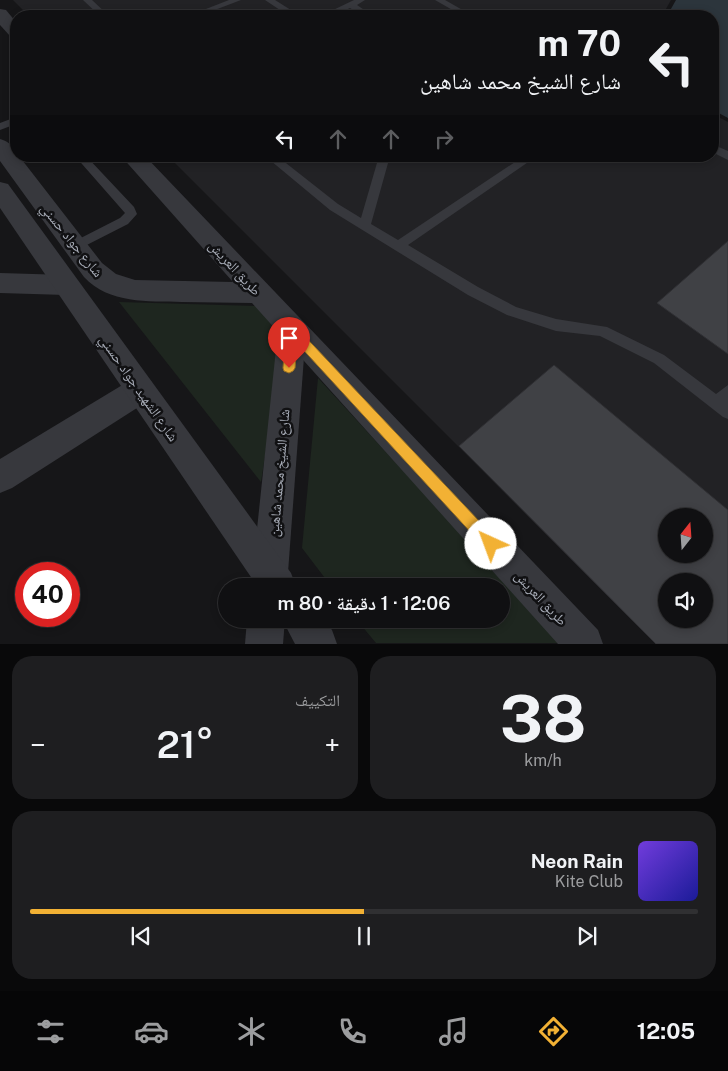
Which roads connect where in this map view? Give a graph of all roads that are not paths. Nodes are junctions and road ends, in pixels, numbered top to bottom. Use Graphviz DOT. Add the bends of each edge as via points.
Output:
graph roads {
  1 [pos="86,0"];
  2 [pos="237,0"];
  3 [pos="269,0"];
  4 [pos="361,0"];
  5 [pos="439,0"];
  6 [pos="350,5"];
  7 [pos="98,10"];
  8 [pos="209,10"];
  9 [pos="285,10"];
  10 [pos="339,10"];
  11 [pos="358,10"];
  12 [pos="458,10"];
  13 [pos="0,14"];
  14 [pos="10,25"];
  15 [pos="0,146"];
  16 [pos="10,159"];
  17 [pos="12,162"];
  18 [pos="86,162"];
  19 [pos="138,162"];
  20 [pos="278,162"];
  21 [pos="383,162"];
  22 [pos="523,162"];
  23 [pos="0,190"];
  24 [pos="365,225"];
  25 [pos="75,246"];
  26 [pos="399,246"];
  27 [pos="0,283"];
  28 [pos="66,285"];
  29 [pos="259,293"];
  30 [pos="292,330"];
  31 [pos="140,390"];
  32 [pos="728,392"];
  33 [pos="722,407"];
  34 [pos="0,477"];
  35 [pos="269,578"];
  36 [pos="272,578"];
  37 [pos="265,628"];
  38 [pos="307,628"];
  39 [pos="264,644"];
  40 [pos="318,644"];
  41 [pos="584,644"];
  1 -- 7 [label="lane"];
  2 -- 8 [label="lane"];
  3 -- 9 [label="lane"];
  4 -- 6 [label="lane"];
  5 -- 12 [label="lane"];
  6 -- 10 [label="lane"];
  6 -- 11 [label="lane"];
  13 -- 14 [label="street"];
  15 -- 16 [label="street, شارع جواد حسني"];
  17 -- 25 [label="street, شارع جواد حسني"];
  18 -- 25 [label="lane" via="131,214 124,221"];
  19 -- 29 [label="street, طريق العريش"];
  20 -- 24 [label="lane" via="334,207"];
  21 -- 24 [label="lane"];
  22 -- 26 [label="lane"];
  23 -- 28 [label="street, شارع الشهيد جواد حسني"];
  24 -- 26 [label="lane"];
  25 -- 29 [label="street, شارع جواد حسني" via="97,275 120,287"];
  26 -- 33 [label="lane" via="512,311 556,325 602,331 659,359"];
  27 -- 28 [label="street"];
  28 -- 31 [label="street, شارع الشهيد جواد حسني"];
  29 -- 30 [label="street, طريق العريش"];
  30 -- 36 [label="street, شارع الشيخ محمد شاهين"];
  30 -- 41 [label="street, طريق العريش"];
  31 -- 34 [label="street"];
  31 -- 35 [label="street, شارع الشهيد جواد حسني"];
  32 -- 33 [label="lane"];
  37 -- 39 [label="street"];
  38 -- 40 [label="street"];
}
